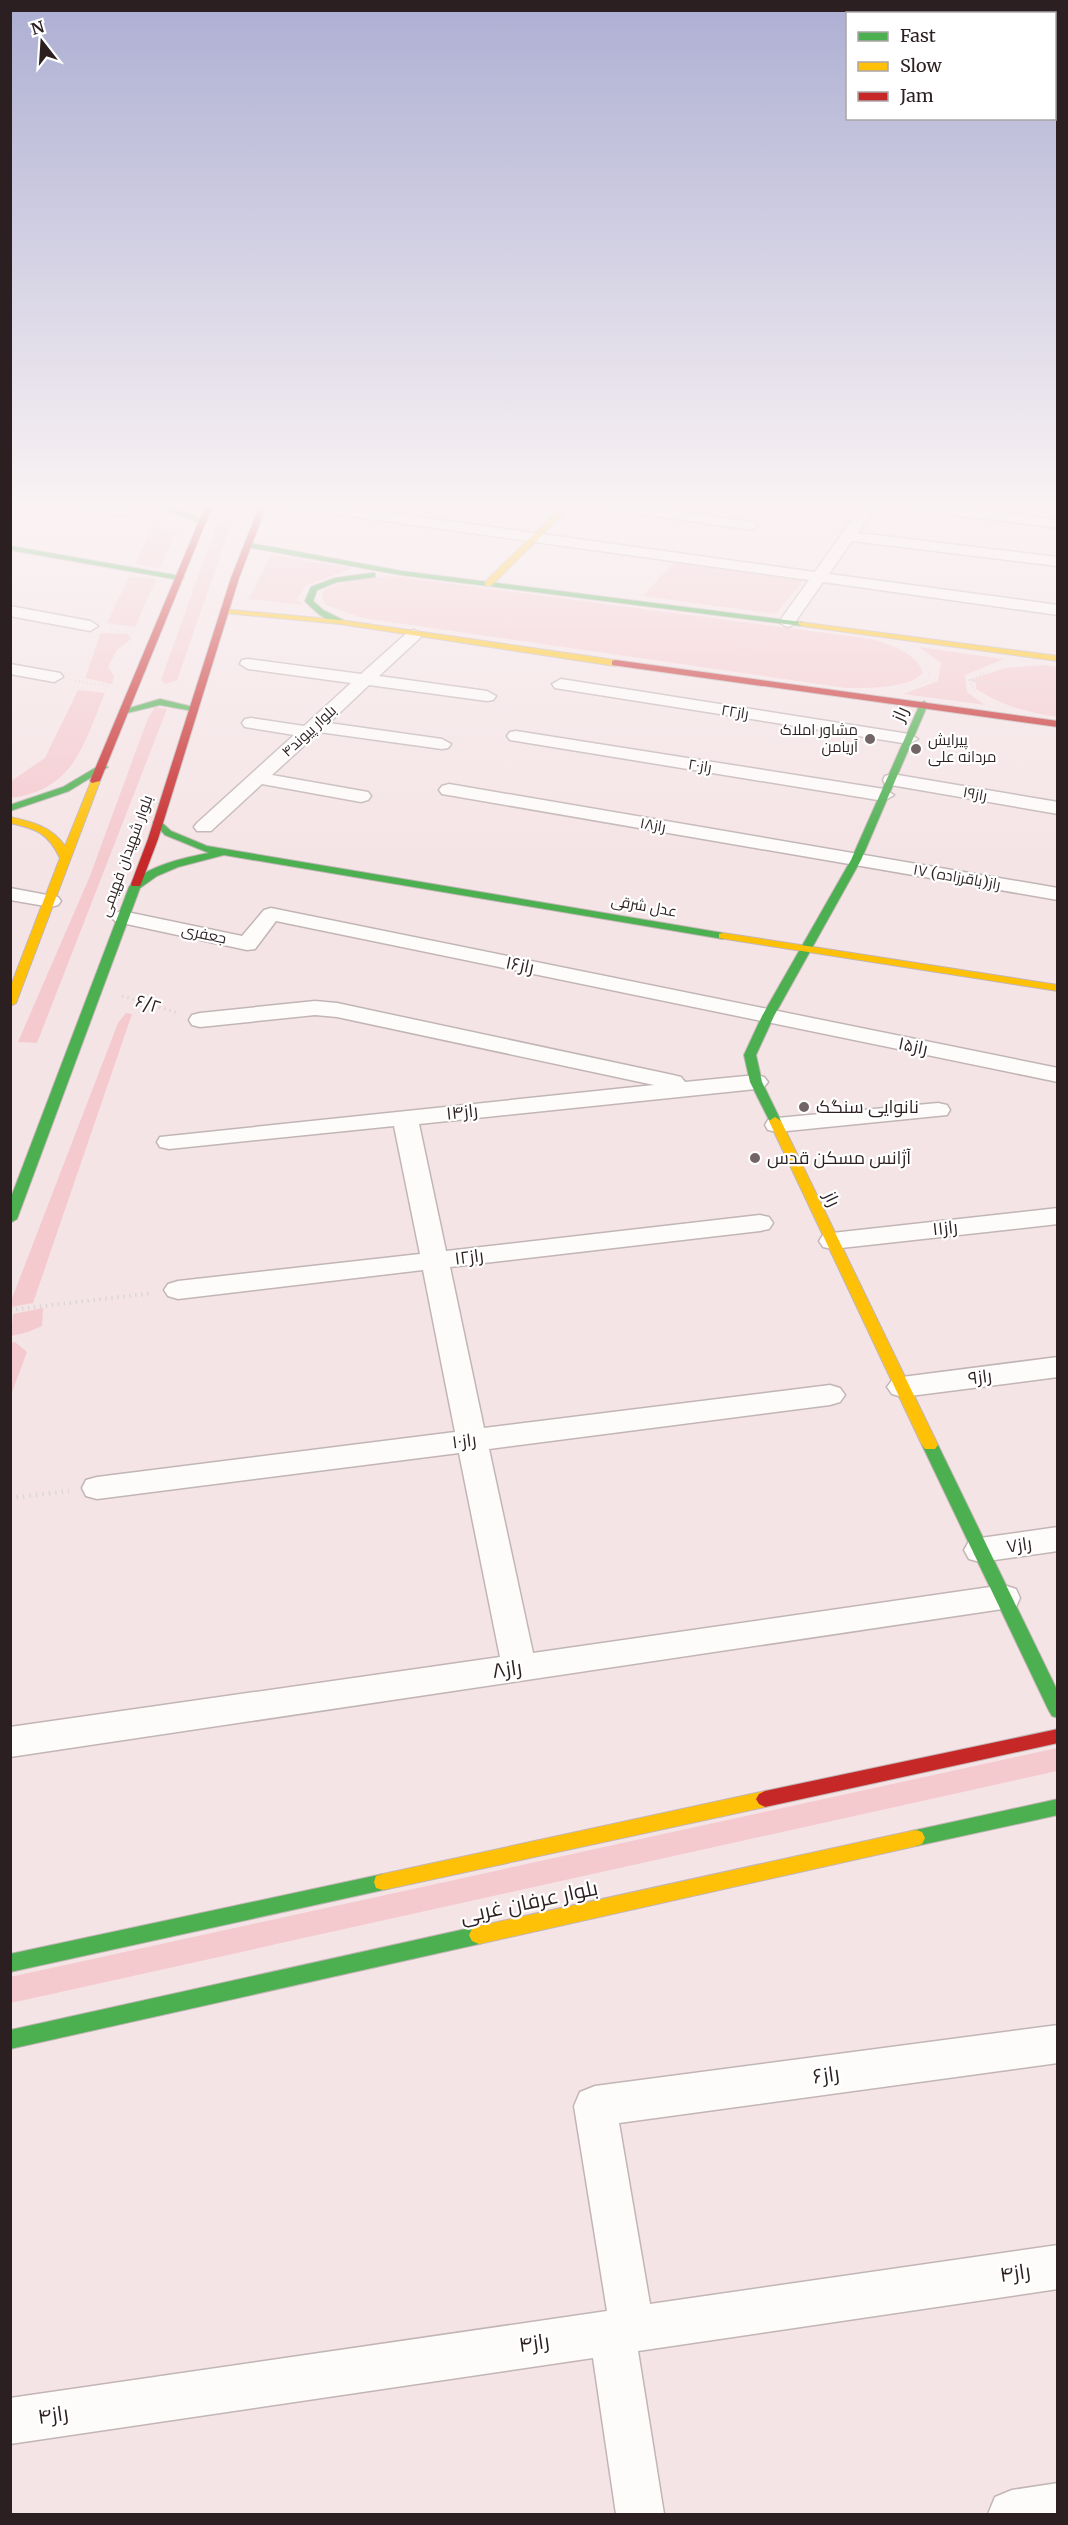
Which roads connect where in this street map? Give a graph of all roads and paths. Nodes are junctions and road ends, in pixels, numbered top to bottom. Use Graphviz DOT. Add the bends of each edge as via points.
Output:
graph roads {
  1 [pos="57,620"];
  2 [pos="164,620"];
  3 [pos="221,620"];
  4 [pos="317,620"];
  5 [pos="336,620"];
  6 [pos="472,620"];
  7 [pos="769,620"];
  8 [pos="775,620"];
  9 [pos="340,622"];
  10 [pos="787,622"];
  11 [pos="90,626"];
  12 [pos="870,633"];
  13 [pos="414,635"];
  14 [pos="157,637"];
  15 [pos="451,640"];
  16 [pos="1058,659"];
  17 [pos="248,664"];
  18 [pos="10,669"];
  19 [pos="998,669"];
  20 [pos="54,677"];
  21 [pos="724,677"];
  22 [pos="363,679"];
  23 [pos="969,680"];
  24 [pos="561,684"];
  25 [pos="912,686"];
  26 [pos="135,689"];
  27 [pos="1029,689"];
  28 [pos="189,690"];
  29 [pos="487,696"];
  30 [pos="924,704"];
  31 [pos="193,708"];
  32 [pos="127,710"];
  33 [pos="1010,717"];
  34 [pos="250,723"];
  35 [pos="1058,724"];
  36 [pos="312,729"];
  37 [pos="516,736"];
  38 [pos="909,739"];
  39 [pos="442,744"];
  40 [pos="104,766"];
  41 [pos="259,778"];
  42 [pos="888,788"];
  43 [pos="449,790"];
  44 [pos="361,796"];
  45 [pos="10,808"];
  46 [pos="1058,808"];
  47 [pos="10,820"];
  48 [pos="158,822"];
  49 [pos="204,827"];
  50 [pos="226,853"];
  51 [pos="64,856"];
  52 [pos="856,860"];
  53 [pos="134,887"];
  54 [pos="10,894"];
  55 [pos="1058,894"];
  56 [pos="51,901"];
  57 [pos="271,914"];
  58 [pos="122,917"];
  59 [pos="804,950"];
  60 [pos="17,970"];
  61 [pos="96,988"];
  62 [pos="1058,988"];
  63 [pos="10,1003"];
  64 [pos="768,1016"];
  65 [pos="200,1020"];
  66 [pos="1058,1075"];
  67 [pos="756,1082"];
  68 [pos="696,1087"];
  69 [pos="938,1110"];
  70 [pos="405,1118"];
  71 [pos="777,1125"];
  72 [pos="169,1142"];
  73 [pos="1058,1216"];
  74 [pos="10,1219"];
  75 [pos="760,1224"];
  76 [pos="832,1241"];
  77 [pos="435,1261"];
  78 [pos="177,1290"];
  79 [pos="10,1310"];
  80 [pos="1058,1367"];
  81 [pos="902,1386"];
  82 [pos="830,1395"];
  83 [pos="472,1440"];
  84 [pos="98,1488"];
  85 [pos="10,1498"];
  86 [pos="1058,1539"];
  87 [pos="980,1550"];
  88 [pos="1004,1598"];
  89 [pos="519,1668"];
  90 [pos="1058,1711"];
  91 [pos="1058,1736"];
  92 [pos="10,1742"];
  93 [pos="1058,1807"];
  94 [pos="10,1963"];
  95 [pos="10,2040"];
  96 [pos="1058,2044"];
  97 [pos="1058,2267"];
  98 [pos="622,2330"];
  99 [pos="10,2421"];
  100 [pos="1058,2507"];
  101 [pos="640,2514"];
  102 [pos="1012,2514"];
  1 -- 11 [label="street"];
  2 -- 14 [label="street"];
  3 -- 28 [label="street, بلوار شهیدان فهیمی"];
  4 -- 9 [label="street"];
  5 -- 9 [label="street"];
  6 -- 15 [label="path"];
  7 -- 21 [label="path"];
  8 -- 10 [label="street"];
  9 -- 13 [label="street"];
  10 -- 12 [label="street"];
  11 -- 14 [label="path"];
  12 -- 16 [label="street"];
  12 -- 25 [label="path" via="926,663 929,677"];
  13 -- 15 [label="street"];
  13 -- 22 [label="street, بلوار پیوند۴"];
  14 -- 26 [label="street"];
  15 -- 21 [label="street"];
  17 -- 22 [label="street"];
  18 -- 20 [label="street"];
  19 -- 23 [label="path"];
  20 -- 26 [label="path"];
  21 -- 30 [label="street"];
  22 -- 29 [label="street"];
  22 -- 36 [label="street, بلوار پیوند۴"];
  23 -- 27 [label="path"];
  23 -- 33 [label="path" via="982,701"];
  24 -- 38 [label="street, راز۲۲"];
  26 -- 28 [label="street"];
  26 -- 32 [label="street"];
  28 -- 31 [label="street, بلوار شهیدان فهیمی"];
  30 -- 33 [label="street"];
  30 -- 38 [label="street, راز"];
  31 -- 32 [label="street" via="153,702"];
  31 -- 48 [label="street, بلوار شهیدان فهیمی"];
  32 -- 40 [label="street"];
  33 -- 35 [label="street"];
  34 -- 36 [label="street"];
  36 -- 39 [label="street"];
  36 -- 41 [label="street, بلوار پیوند۴"];
  37 -- 42 [label="street, راز۲۰"];
  38 -- 42 [label="street, راز"];
  40 -- 45 [label="street" via="66,789"];
  40 -- 51 [label="street"];
  41 -- 44 [label="street"];
  41 -- 49 [label="street, بلوار پیوند۴"];
  42 -- 46 [label="street, راز۱۹"];
  42 -- 52 [label="street, راز"];
  43 -- 52 [label="street, راز۱۸"];
  47 -- 51 [label="street" via="51,832 62,843"];
  48 -- 50 [label="street" via="168,833 188,843"];
  48 -- 53 [label="street, بلوار شهیدان فهیمی"];
  50 -- 53 [label="street" via="170,863"];
  50 -- 59 [label="street, عدل شرقی"];
  51 -- 56 [label="street"];
  52 -- 55 [label="street, ۱۷ راز(باقرزاده)"];
  52 -- 59 [label="street, راز"];
  53 -- 58 [label="street, بلوار شهیدان فهیمی"];
  54 -- 56 [label="street"];
  56 -- 60 [label="street"];
  57 -- 58 [label="street, جعفری" via="247,944"];
  57 -- 64 [label="street, راز۱۶"];
  58 -- 61 [label="street, بلوار شهیدان فهیمی"];
  59 -- 62 [label="street, عدل شرقی"];
  59 -- 64 [label="street, راز"];
  60 -- 63 [label="street"];
  61 -- 65 [label="path, ۶/۲"];
  61 -- 74 [label="street, بلوار شهیدان فهیمی"];
  64 -- 66 [label="street, راز۱۵"];
  64 -- 67 [label="street, راز" via="750,1055"];
  65 -- 68 [label="street" via="315,1008 337,1010"];
  67 -- 68 [label="street, راز۱۴"];
  67 -- 71 [label="street, راز"];
  68 -- 70 [label="street, راز۱۴"];
  69 -- 71 [label="street"];
  70 -- 72 [label="street, راز۱۴"];
  70 -- 77 [label="street"];
  71 -- 76 [label="street, راز"];
  73 -- 76 [label="street, راز۱۱"];
  75 -- 77 [label="street, راز۱۲"];
  76 -- 81 [label="street, راز"];
  77 -- 78 [label="street, راز۱۲"];
  77 -- 83 [label="street"];
  78 -- 79 [label="path"];
  80 -- 81 [label="street, راز۹"];
  81 -- 87 [label="street, راز"];
  82 -- 83 [label="street, راز۱۰"];
  83 -- 84 [label="street, راز۱۰"];
  83 -- 89 [label="street"];
  84 -- 85 [label="path"];
  86 -- 87 [label="street, راز۷"];
  87 -- 88 [label="street, راز"];
  88 -- 89 [label="street, راز۸"];
  88 -- 90 [label="street, راز"];
  89 -- 92 [label="street, راز۸"];
  91 -- 94 [label="street"];
  93 -- 95 [label="street, بلوار عرفان غربی"];
  96 -- 98 [label="street, راز۶" via="595,2106"];
  97 -- 98 [label="street, راز۴"];
  98 -- 99 [label="street, راز۴"];
  98 -- 101 [label="street"];
  100 -- 102 [label="street"];
}
